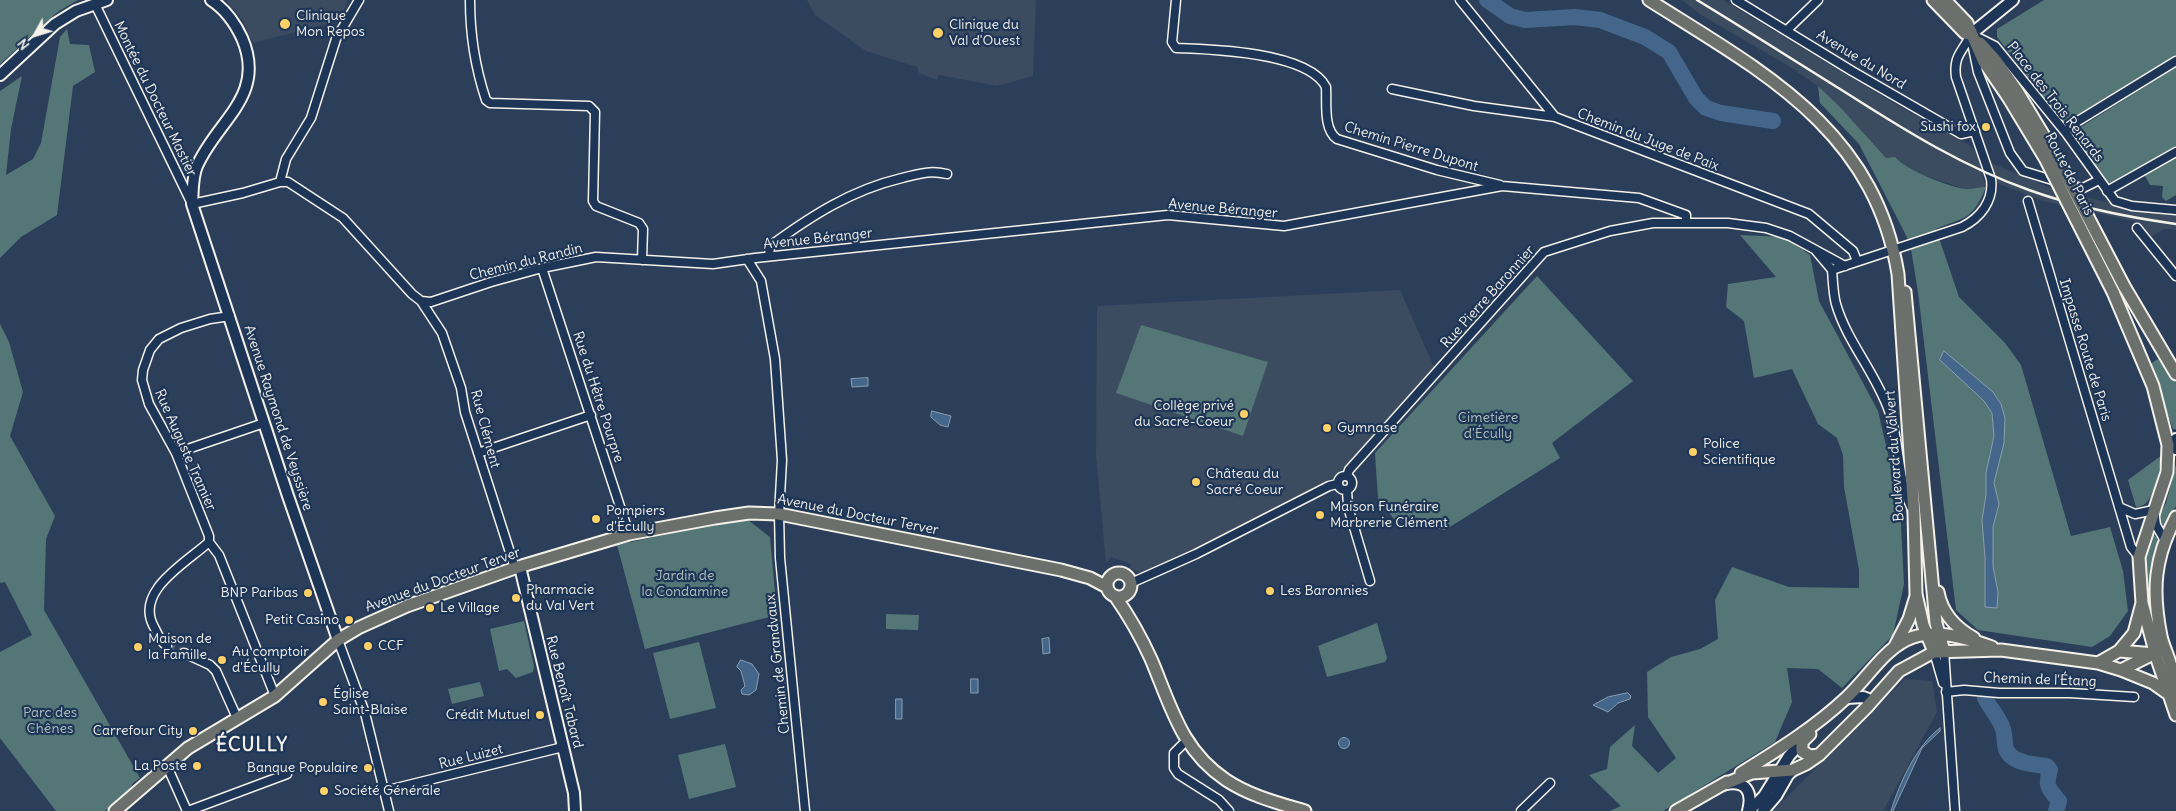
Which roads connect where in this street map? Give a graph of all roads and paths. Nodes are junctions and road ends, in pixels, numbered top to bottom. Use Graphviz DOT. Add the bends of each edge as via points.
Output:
graph roads {
  1 [pos="107,0"];
  2 [pos="210,0"];
  3 [pos="470,0"];
  4 [pos="1176,0"];
  5 [pos="1460,0"];
  6 [pos="1649,0"];
  7 [pos="1736,0"];
  8 [pos="1818,0"];
  9 [pos="1933,0"];
  10 [pos="1945,0"];
  11 [pos="2013,0"];
  12 [pos="359,2"];
  13 [pos="95,4"];
  14 [pos="1787,30"];
  15 [pos="1971,34"];
  16 [pos="2176,61"];
  17 [pos="0,75"];
  18 [pos="1392,89"];
  19 [pos="2013,94"];
  20 [pos="1555,118"];
  21 [pos="1975,131"];
  22 [pos="2065,131"];
  23 [pos="2176,152"];
  24 [pos="947,174"];
  25 [pos="2099,180"];
  26 [pos="280,182"];
  27 [pos="1502,186"];
  28 [pos="2107,191"];
  29 [pos="2028,201"];
  30 [pos="192,204"];
  31 [pos="2176,210"];
  32 [pos="1686,222"];
  33 [pos="2137,228"];
  34 [pos="1813,248"];
  35 [pos="1894,250"];
  36 [pos="769,256"];
  37 [pos="747,259"];
  38 [pos="642,260"];
  39 [pos="1857,261"];
  40 [pos="1845,266"];
  41 [pos="542,268"];
  42 [pos="1832,270"];
  43 [pos="1898,274"];
  44 [pos="2176,276"];
  45 [pos="421,301"];
  46 [pos="230,316"];
  47 [pos="2176,374"];
  48 [pos="590,415"];
  49 [pos="264,422"];
  50 [pos="1896,434"];
  51 [pos="2174,444"];
  52 [pos="1910,450"];
  53 [pos="176,453"];
  54 [pos="478,454"];
  55 [pos="1922,465"];
  56 [pos="1347,476"];
  57 [pos="1337,484"];
  58 [pos="1347,490"];
  59 [pos="2119,507"];
  60 [pos="2154,510"];
  61 [pos="779,514"];
  62 [pos="1914,514"];
  63 [pos="2176,517"];
  64 [pos="629,534"];
  65 [pos="2164,539"];
  66 [pos="209,542"];
  67 [pos="1930,549"];
  68 [pos="2139,556"];
  69 [pos="517,568"];
  70 [pos="1111,576"];
  71 [pos="1090,578"];
  72 [pos="1370,581"];
  73 [pos="1107,587"];
  74 [pos="1130,588"];
  75 [pos="1916,594"];
  76 [pos="1115,596"];
  77 [pos="2142,603"];
  78 [pos="1131,619"];
  79 [pos="1933,635"];
  80 [pos="2162,638"];
  81 [pos="338,640"];
  82 [pos="1985,644"];
  83 [pos="167,646"];
  84 [pos="1893,649"];
  85 [pos="2000,650"];
  86 [pos="1939,652"];
  87 [pos="2119,652"];
  88 [pos="184,654"];
  89 [pos="2155,654"];
  90 [pos="2098,663"];
  91 [pos="2121,670"];
  92 [pos="1946,692"];
  93 [pos="2172,693"];
  94 [pos="276,696"];
  95 [pos="2134,697"];
  96 [pos="1847,698"];
  97 [pos="1869,705"];
  98 [pos="2176,715"];
  99 [pos="237,718"];
  100 [pos="1805,738"];
  101 [pos="1186,741"];
  102 [pos="563,746"];
  103 [pos="1819,755"];
  104 [pos="167,766"];
  105 [pos="1793,770"];
  106 [pos="1780,772"];
  107 [pos="287,774"];
  108 [pos="1550,783"];
  109 [pos="1722,785"];
  110 [pos="384,791"];
  111 [pos="115,811"];
  112 [pos="187,811"];
  113 [pos="389,811"];
  114 [pos="575,811"];
  115 [pos="805,811"];
  116 [pos="1230,811"];
  117 [pos="1305,811"];
  118 [pos="1521,811"];
  119 [pos="1676,811"];
  120 [pos="1749,811"];
  121 [pos="1763,811"];
  122 [pos="1955,811"];
  1 -- 13 [label="main road"];
  2 -- 30 [label="main road" via="230,17 240,34 248,55 248,76 240,104 197,166"];
  3 -- 38 [label="street" via="471,34 486,100 490,103 589,106 595,112 592,201 596,206 639,222 643,229"];
  4 -- 27 [label="street, Chemin Pierre Dupont" via="1172,42 1176,48 1266,56 1300,66 1324,82 1328,128 1337,139 1436,170"];
  5 -- 20 [label="street, Chemin du Juge de Paix"];
  6 -- 35 [label="main road, Boulevard du Valvert" via="1760,71 1817,117 1857,166 1873,194"];
  7 -- 14 [label="street, Avenue du Nord"];
  8 -- 14 [label="street"];
  9 -- 15 [label="main road" via="1964,33"];
  10 -- 15 [label="main road, Route de Paris" via="1967,23"];
  11 -- 15 [label="main road"];
  12 -- 26 [label="street" via="336,39 311,118 286,160"];
  13 -- 17 [label="main road" via="55,24"];
  13 -- 30 [label="street, Montée du Docteur Mastier"];
  14 -- 21 [label="street, Avenue du Nord" via="1962,134"];
  15 -- 19 [label="main road, Route de Paris" via="1984,62"];
  15 -- 21 [label="street" via="1954,65"];
  15 -- 22 [label="street, Place des Trois Renards" via="1995,46"];
  15 -- 25 [label="street, Place des Trois Renards" via="1978,72 2010,153 2023,171 2083,188"];
  16 -- 22 [label="street"];
  18 -- 20 [label="street"];
  19 -- 47 [label="main road, Route de Paris, bridge" via="2051,145 2124,286"];
  19 -- 51 [label="main road, Route de Paris, bridge" via="2113,292"];
  20 -- 39 [label="street, Chemin du Juge de Paix" via="1809,214 1853,251"];
  21 -- 35 [label="street" via="1991,185 1990,196 1980,213 1962,227"];
  22 -- 25 [label="street, Place des Trois Renards"];
  23 -- 28 [label="street"];
  24 -- 36 [label="street" via="933,170 887,181 849,195 818,211 770,246"];
  25 -- 28 [label="street"];
  26 -- 30 [label="street"];
  26 -- 45 [label="street" via="288,182 343,218"];
  27 -- 32 [label="street, Avenue Béranger" via="1639,198 1686,215"];
  27 -- 36 [label="street, Avenue Béranger" via="1284,226 1168,214"];
  28 -- 31 [label="street" via="2121,204"];
  29 -- 59 [label="street, Impasse Route de Paris"];
  30 -- 46 [label="main road, Avenue Raymond de Veyssière"];
  32 -- 34 [label="street, Rue Pierre Baronnier" via="1766,228"];
  32 -- 56 [label="street, Rue Pierre Baronnier" via="1653,223 1610,231 1544,252"];
  33 -- 44 [label="street"];
  34 -- 40 [label="street, Rue Pierre Baronnier"];
  34 -- 42 [label="street, Rue Pierre Baronnier"];
  35 -- 39 [label="street"];
  35 -- 43 [label="main road, Boulevard du Valvert"];
  36 -- 37 [label="street, Avenue Béranger"];
  37 -- 38 [label="street, Chemin du Randin" via="713,264"];
  37 -- 61 [label="street" via="761,281 775,358 782,460"];
  38 -- 41 [label="street, Chemin du Randin" via="596,257"];
  39 -- 40 [label="street"];
  40 -- 42 [label="street"];
  41 -- 45 [label="street, Chemin du Randin" via="440,300"];
  41 -- 48 [label="street, Rue du Hêtre Pourpre"];
  42 -- 50 [label="street" via="1839,313 1882,396"];
  43 -- 52 [label="main road, Boulevard du Valvert"];
  43 -- 55 [label="main road, Boulevard du Valvert" via="1906,296"];
  45 -- 54 [label="street, Rue Clément" via="442,333 461,388"];
  46 -- 49 [label="main road, Avenue Raymond de Veyssière"];
  46 -- 53 [label="street, Rue Auguste Tramier" via="182,328 159,339 147,357 142,380 145,393"];
  48 -- 54 [label="street"];
  48 -- 64 [label="street, Rue du Hêtre Pourpre"];
  49 -- 53 [label="street"];
  49 -- 81 [label="main road, Avenue Raymond de Veyssière"];
  50 -- 52 [label="street"];
  50 -- 62 [label="street" via="1905,494"];
  51 -- 60 [label="main road, Route de Paris"];
  52 -- 55 [label="street"];
  52 -- 62 [label="main road, Boulevard du Valvert"];
  53 -- 66 [label="street, Rue Auguste Tramier"];
  54 -- 69 [label="street, Rue Clément"];
  55 -- 67 [label="main road, Boulevard du Valvert"];
  56 -- 57 [label="street" via="1339,478"];
  56 -- 58 [label="street" via="1352,482"];
  57 -- 58 [label="street"];
  57 -- 74 [label="street"];
  58 -- 72 [label="street" via="1348,507"];
  59 -- 60 [label="street" via="2135,514"];
  59 -- 68 [label="street, Impasse Route de Paris" via="2131,547"];
  60 -- 65 [label="street" via="2156,525"];
  60 -- 68 [label="main road, Route de Paris"];
  61 -- 64 [label="main road, Avenue du Docteur Terver" via="749,513"];
  61 -- 71 [label="main road, Avenue du Docteur Terver"];
  61 -- 115 [label="street, Chemin de Grandvaux" via="780,558"];
  62 -- 75 [label="main road, Boulevard du Valvert"];
  63 -- 65 [label="main road"];
  64 -- 69 [label="main road, Avenue du Docteur Terver"];
  65 -- 80 [label="main road" via="2155,585"];
  66 -- 83 [label="street" via="153,593 149,618"];
  66 -- 94 [label="street, Rue Auguste Tramier" via="219,555"];
  67 -- 79 [label="main road, Boulevard du Valvert"];
  67 -- 82 [label="main road" via="1944,611 1962,631"];
  68 -- 77 [label="main road, Route de Paris"];
  69 -- 81 [label="main road, Avenue du Docteur Terver" via="407,606"];
  69 -- 102 [label="main road, Rue Benoît Tabard" via="523,580"];
  70 -- 71 [label="main road, Avenue du Docteur Terver"];
  70 -- 73 [label="main road"];
  70 -- 74 [label="main road" via="1123,573 1130,578"];
  71 -- 73 [label="main road, Avenue du Docteur Terver"];
  73 -- 76 [label="main road"];
  74 -- 76 [label="main road" via="1122,597"];
  74 -- 78 [label="main road"];
  75 -- 79 [label="main road, Boulevard du Valvert" via="1921,619"];
  75 -- 84 [label="main road" via="1909,619"];
  76 -- 78 [label="main road"];
  77 -- 87 [label="main road" via="2134,633"];
  77 -- 89 [label="main road, Route de Paris"];
  78 -- 101 [label="main road"];
  79 -- 82 [label="main road"];
  79 -- 84 [label="main road" via="1906,640"];
  79 -- 86 [label="main road"];
  80 -- 89 [label="main road"];
  80 -- 93 [label="main road" via="2170,660"];
  81 -- 94 [label="main road, Avenue du Docteur Terver"];
  81 -- 110 [label="street" via="369,732"];
  82 -- 85 [label="main road"];
  84 -- 96 [label="main road"];
  85 -- 86 [label="main road"];
  85 -- 90 [label="main road"];
  86 -- 92 [label="street"];
  86 -- 97 [label="main road" via="1898,671"];
  87 -- 89 [label="main road"];
  87 -- 90 [label="main road"];
  88 -- 99 [label="street" via="216,671"];
  89 -- 91 [label="main road"];
  89 -- 93 [label="main road, Route de Paris" via="2166,664"];
  90 -- 91 [label="main road"];
  91 -- 93 [label="main road"];
  92 -- 95 [label="street, Chemin de l'Étang"];
  92 -- 122 [label="street"];
  93 -- 98 [label="main road"];
  94 -- 99 [label="main road, Avenue du Docteur Terver"];
  96 -- 97 [label="main road" via="1863,697 1868,699"];
  96 -- 100 [label="main road"];
  96 -- 109 [label="main road" via="1796,739"];
  97 -- 103 [label="main road"];
  99 -- 104 [label="main road, Avenue du Docteur Terver" via="188,748"];
  100 -- 103 [label="main road" via="1802,751 1810,756"];
  100 -- 106 [label="main road" via="1795,747"];
  101 -- 116 [label="street" via="1174,753 1174,768"];
  101 -- 117 [label="main road" via="1226,780 1258,796"];
  102 -- 110 [label="street, Rue Luizet"];
  102 -- 114 [label="main road, Rue Benoît Tabard"];
  103 -- 105 [label="main road"];
  104 -- 111 [label="main road, Avenue du Docteur Terver"];
  104 -- 112 [label="street"];
  105 -- 106 [label="main road"];
  105 -- 121 [label="main road"];
  106 -- 109 [label="main road" via="1752,773"];
  106 -- 120 [label="main road"];
  107 -- 112 [label="street"];
  108 -- 118 [label="street"];
  109 -- 119 [label="main road"];
  109 -- 120 [label="main road" via="1734,783 1746,789 1750,797"];
  110 -- 113 [label="street"];
}
